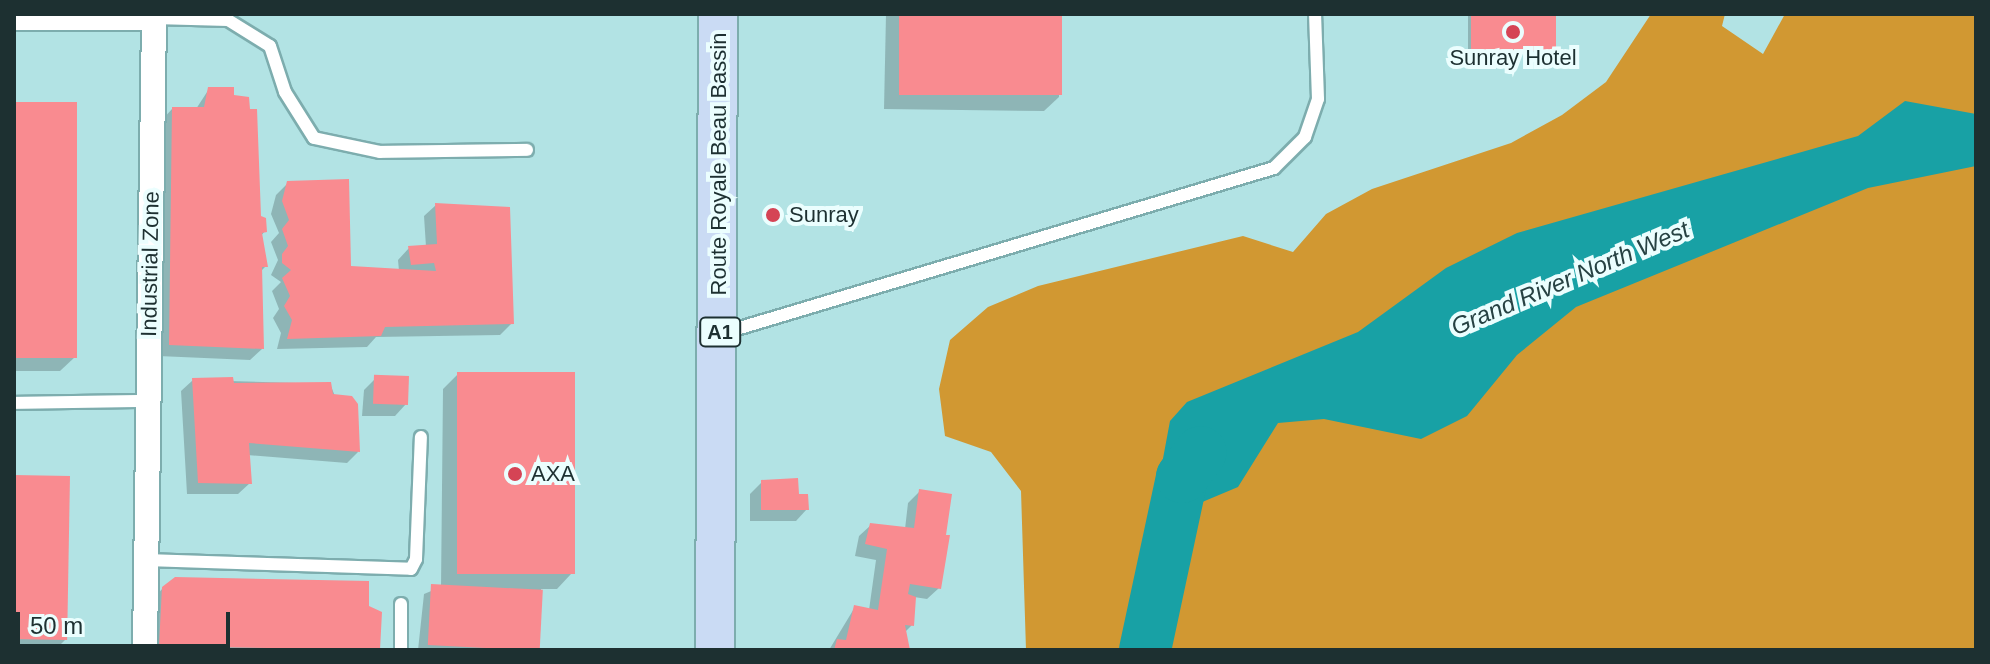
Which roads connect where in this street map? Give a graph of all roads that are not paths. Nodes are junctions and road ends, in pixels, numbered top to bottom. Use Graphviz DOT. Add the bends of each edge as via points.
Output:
graph roads {
  1 [pos="718,14"];
  2 [pos="1315,14"];
  3 [pos="14,18"];
  4 [pos="154,18"];
  5 [pos="527,150"];
  6 [pos="720,334"];
  7 [pos="148,401"];
  8 [pos="14,403"];
  9 [pos="421,437"];
  10 [pos="146,560"];
  11 [pos="401,604"];
  12 [pos="145,650"];
  13 [pos="401,650"];
  14 [pos="715,650"];
  1 -- 6 [label="main road, Route Royale Beau Bassin / A1"];
  2 -- 6 [label="lane" via="1318,99 1305,137 1274,168"];
  3 -- 4 [label="street"];
  4 -- 5 [label="lane" via="228,20 270,46 285,92 314,138 380,152"];
  4 -- 7 [label="street, Industrial Zone"];
  6 -- 14 [label="main road, Route Royale Beau Bassin / A1"];
  7 -- 8 [label="lane"];
  7 -- 10 [label="street, Industrial Zone"];
  9 -- 10 [label="lane" via="416,559 411,569"];
  10 -- 12 [label="street, Industrial Zone"];
  11 -- 13 [label="lane"];
}
